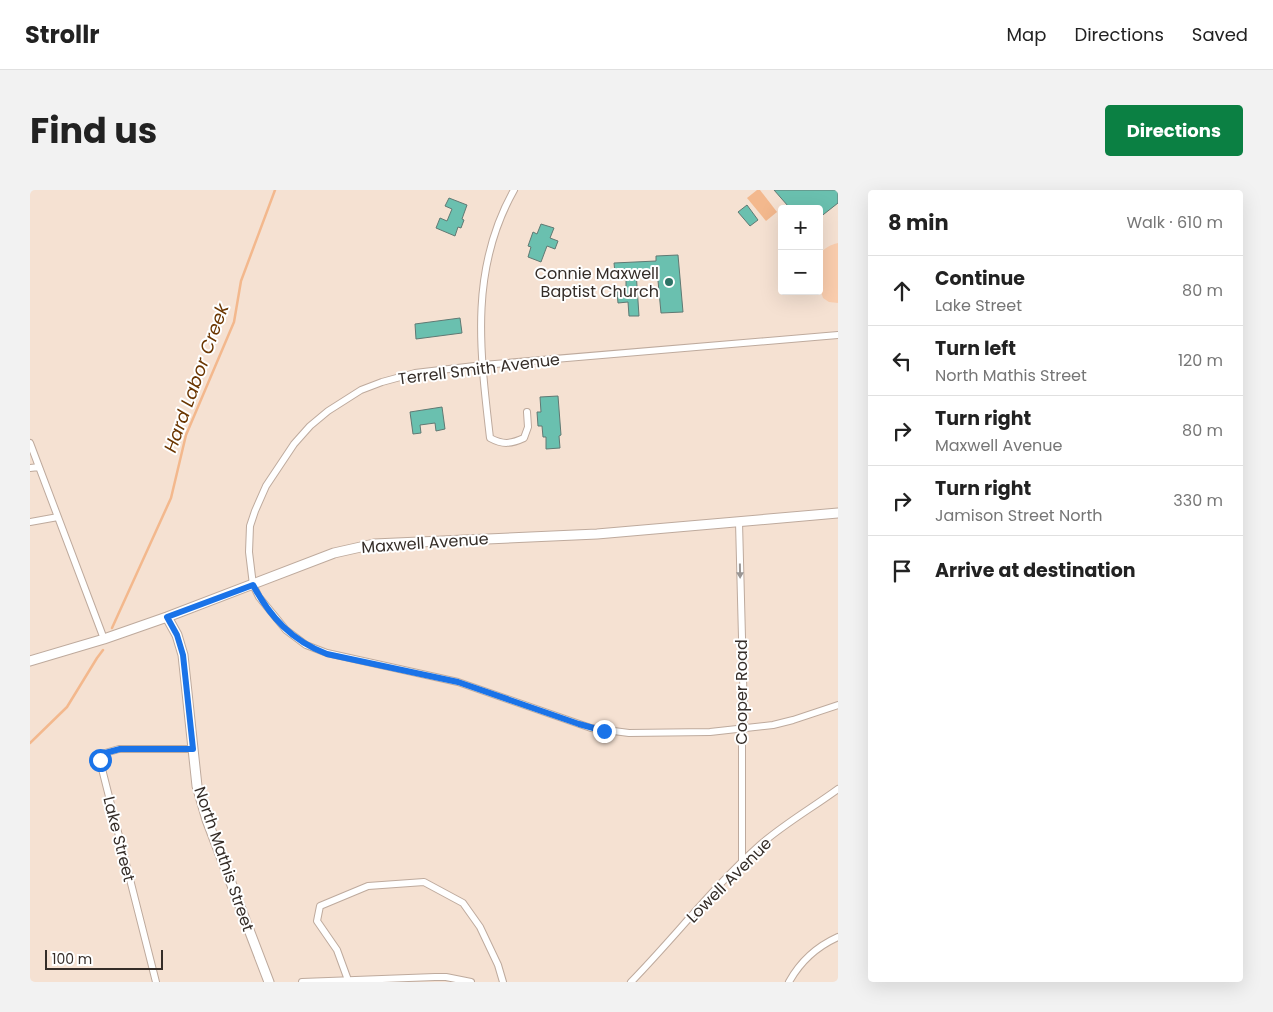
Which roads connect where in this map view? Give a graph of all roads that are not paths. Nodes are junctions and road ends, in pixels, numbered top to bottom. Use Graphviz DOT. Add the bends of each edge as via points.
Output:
graph roads {
  1 [pos="514,190"];
  2 [pos="838,335"];
  3 [pos="483,365"];
  4 [pos="527,412"];
  5 [pos="30,443"];
  6 [pos="39,467"];
  7 [pos="30,468"];
  8 [pos="838,514"];
  9 [pos="58,517"];
  10 [pos="30,522"];
  11 [pos="739,522"];
  12 [pos="253,585"];
  13 [pos="167,617"];
  14 [pos="104,639"];
  15 [pos="30,661"];
  16 [pos="838,705"];
  17 [pos="743,729"];
  18 [pos="193,749"];
  19 [pos="838,789"];
  20 [pos="742,863"];
  21 [pos="838,937"];
  22 [pos="348,980"];
  23 [pos="156,982"];
  24 [pos="269,982"];
  25 [pos="302,982"];
  26 [pos="471,982"];
  27 [pos="503,982"];
  28 [pos="631,982"];
  29 [pos="789,982"];
  1 -- 3 [label="street" via="492,241 485,270 481,319"];
  2 -- 3 [label="street, Terrell Smith Avenue"];
  3 -- 4 [label="street" via="490,438 511,444 524,438 528,427"];
  3 -- 12 [label="street, Terrell Smith Avenue" via="415,373 382,382 344,400 310,426 280,464 255,510 249,540"];
  5 -- 6 [label="street"];
  6 -- 7 [label="street"];
  6 -- 9 [label="street"];
  8 -- 11 [label="main road, Maxwell Avenue"];
  9 -- 10 [label="street"];
  9 -- 14 [label="street"];
  11 -- 12 [label="main road, Maxwell Avenue" via="597,534 374,544 334,553"];
  11 -- 17 [label="street, Cooper Road, one-way"];
  12 -- 13 [label="main road, Maxwell Avenue"];
  12 -- 17 [label="street" via="286,630 306,645 327,654 458,682 604,731 684,734"];
  13 -- 14 [label="main road, Maxwell Avenue"];
  13 -- 18 [label="main road, North Mathis Street" via="183,655"];
  14 -- 15 [label="main road, Maxwell Avenue"];
  16 -- 17 [label="street" via="793,720"];
  17 -- 20 [label="street, Cooper Road"];
  18 -- 23 [label="street, Lake Street" via="120,749 105,753 100,760"];
  18 -- 24 [label="main road, North Mathis Street" via="197,786 207,820"];
  19 -- 20 [label="street, Lowell Avenue" via="785,826"];
  20 -- 28 [label="street, Lowell Avenue"];
  21 -- 29 [label="street" via="809,956"];
  22 -- 25 [label="street"];
  22 -- 26 [label="street" via="440,977"];
  22 -- 27 [label="street" via="337,950 317,921 320,906 368,886 424,882 463,903 480,927"];
}
